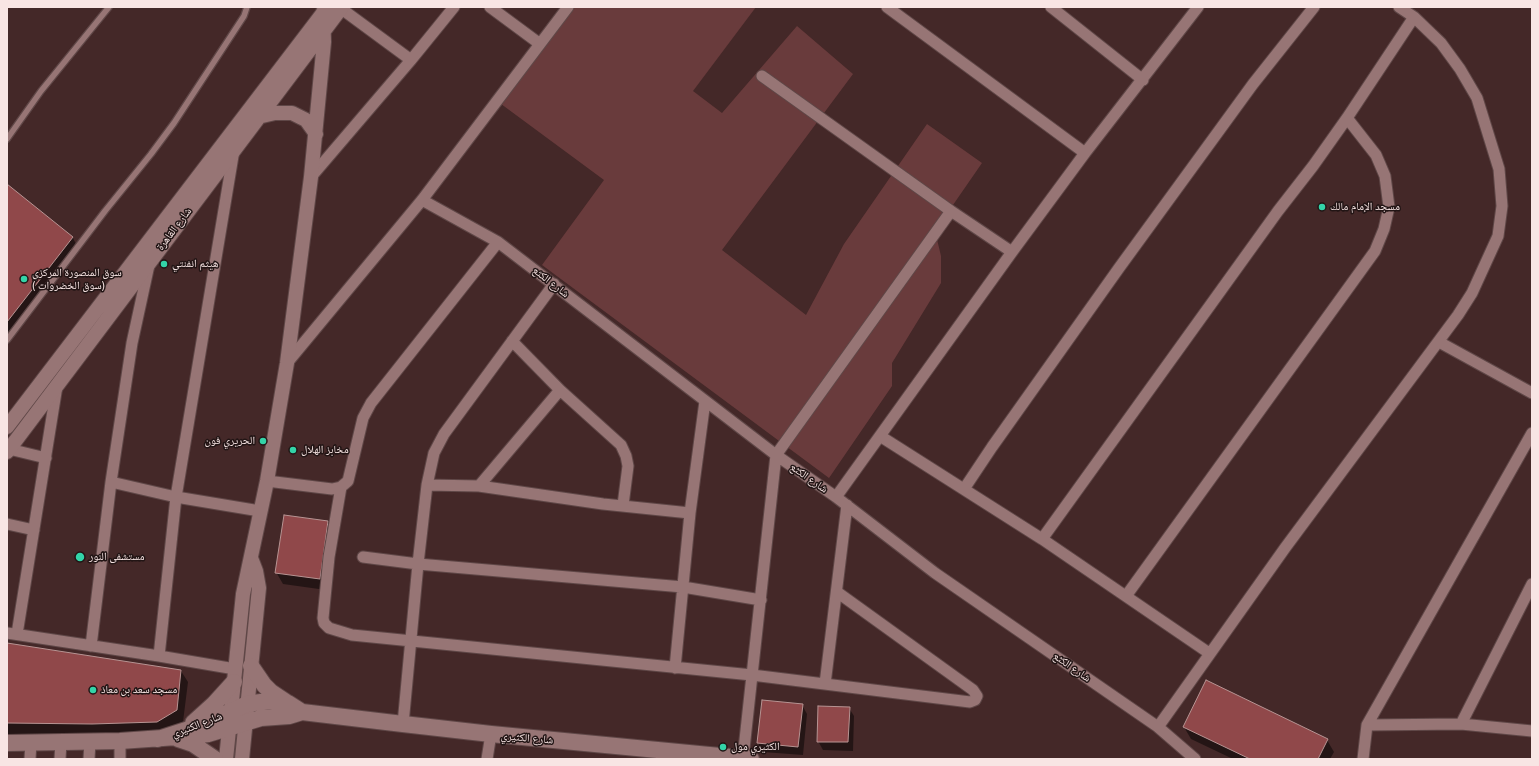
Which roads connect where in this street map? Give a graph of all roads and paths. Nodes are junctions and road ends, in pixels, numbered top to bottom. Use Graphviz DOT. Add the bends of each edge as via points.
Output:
graph roads {
  1 [pos="109,7"];
  2 [pos="247,7"];
  3 [pos="454,7"];
  4 [pos="490,7"];
  5 [pos="568,7"];
  6 [pos="887,7"];
  7 [pos="1051,7"];
  8 [pos="1198,7"];
  9 [pos="1314,7"];
  10 [pos="1400,7"];
  11 [pos="334,8"];
  12 [pos="1414,17"];
  13 [pos="324,30"];
  14 [pos="540,44"];
  15 [pos="411,60"];
  16 [pos="762,76"];
  17 [pos="1143,80"];
  18 [pos="258,117"];
  19 [pos="1347,118"];
  20 [pos="316,134"];
  21 [pos="7,139"];
  22 [pos="234,148"];
  23 [pos="1085,153"];
  24 [pos="311,177"];
  25 [pos="422,200"];
  26 [pos="951,211"];
  27 [pos="498,242"];
  28 [pos="1012,252"];
  29 [pos="149,263"];
  30 [pos="554,284"];
  31 [pos="7,340"];
  32 [pos="512,341"];
  33 [pos="1439,342"];
  34 [pos="287,364"];
  35 [pos="57,385"];
  36 [pos="560,390"];
  37 [pos="1532,393"];
  38 [pos="705,402"];
  39 [pos="7,427"];
  40 [pos="1532,432"];
  41 [pos="880,436"];
  42 [pos="8,450"];
  43 [pos="776,455"];
  44 [pos="46,458"];
  45 [pos="267,481"];
  46 [pos="111,482"];
  47 [pos="427,485"];
  48 [pos="479,486"];
  49 [pos="341,487"];
  50 [pos="964,489"];
  51 [pos="176,497"];
  52 [pos="836,497"];
  53 [pos="623,505"];
  54 [pos="847,505"];
  55 [pos="260,511"];
  56 [pos="690,513"];
  57 [pos="7,524"];
  58 [pos="34,530"];
  59 [pos="1042,539"];
  60 [pos="364,557"];
  61 [pos="251,558"];
  62 [pos="418,564"];
  63 [pos="1532,584"];
  64 [pos="683,587"];
  65 [pos="837,592"];
  66 [pos="1126,596"];
  67 [pos="761,600"];
  68 [pos="12,634"];
  69 [pos="410,641"];
  70 [pos="91,646"];
  71 [pos="1209,653"];
  72 [pos="159,656"];
  73 [pos="251,666"];
  74 [pos="676,668"];
  75 [pos="235,675"];
  76 [pos="752,675"];
  77 [pos="825,684"];
  78 [pos="288,703"];
  79 [pos="247,704"];
  80 [pos="231,711"];
  81 [pos="302,712"];
  82 [pos="245,722"];
  83 [pos="403,724"];
  84 [pos="1461,724"];
  85 [pos="1367,725"];
  86 [pos="230,727"];
  87 [pos="1158,727"];
  88 [pos="1532,732"];
  89 [pos="180,734"];
  90 [pos="491,734"];
  91 [pos="120,741"];
  92 [pos="31,742"];
  93 [pos="61,742"];
  94 [pos="90,742"];
  95 [pos="7,743"];
  96 [pos="723,758"];
  97 [pos="30,759"];
  98 [pos="60,759"];
  99 [pos="90,759"];
  100 [pos="120,759"];
  101 [pos="215,759"];
  102 [pos="226,759"];
  103 [pos="242,759"];
  104 [pos="487,759"];
  105 [pos="747,759"];
  106 [pos="1195,759"];
  107 [pos="1363,759"];
  1 -- 21 [label="lane" via="41,91"];
  2 -- 31 [label="lane" via="244,16 174,123"];
  3 -- 15 [label="street"];
  4 -- 14 [label="street"];
  5 -- 14 [label="street"];
  6 -- 23 [label="street"];
  7 -- 17 [label="street"];
  8 -- 17 [label="street"];
  9 -- 50 [label="street" via="1254,84 1127,258"];
  10 -- 12 [label="street"];
  11 -- 13 [label="street"];
  11 -- 15 [label="street"];
  11 -- 39 [label="street, شارع القاهرة"];
  12 -- 19 [label="street"];
  12 -- 33 [label="street" via="1441,43 1477,98 1499,168 1502,206 1498,236 1472,293"];
  13 -- 18 [label="street, شارع القاهرة"];
  13 -- 20 [label="street"];
  14 -- 25 [label="street"];
  15 -- 24 [label="street"];
  16 -- 26 [label="street"];
  17 -- 23 [label="street"];
  18 -- 20 [label="street" via="292,113 306,120"];
  18 -- 22 [label="street, شارع القاهرة"];
  19 -- 59 [label="street"];
  19 -- 66 [label="street" via="1376,155 1385,176 1389,207 1375,251"];
  20 -- 24 [label="street"];
  22 -- 29 [label="street, شارع القاهرة"];
  22 -- 51 [label="street"];
  23 -- 28 [label="street"];
  24 -- 34 [label="street"];
  25 -- 27 [label="street, شارع الكثع"];
  25 -- 34 [label="street"];
  26 -- 28 [label="street"];
  26 -- 43 [label="street"];
  27 -- 30 [label="street, شارع الكثع"];
  27 -- 49 [label="street" via="371,403 363,418 348,482"];
  28 -- 41 [label="street"];
  29 -- 35 [label="street, شارع القاهرة"];
  29 -- 46 [label="street" via="132,343"];
  30 -- 32 [label="street"];
  30 -- 38 [label="street, شارع الكثع"];
  32 -- 36 [label="street"];
  32 -- 47 [label="street" via="444,434 434,453"];
  33 -- 37 [label="street"];
  33 -- 71 [label="street" via="1408,380"];
  34 -- 45 [label="street"];
  35 -- 42 [label="street, شارع القاهرة"];
  35 -- 44 [label="street"];
  36 -- 48 [label="street"];
  36 -- 53 [label="street" via="621,445 628,466"];
  38 -- 43 [label="street, شارع الكثع"];
  38 -- 56 [label="street"];
  40 -- 85 [label="street"];
  41 -- 50 [label="street"];
  41 -- 52 [label="street"];
  42 -- 44 [label="street"];
  43 -- 52 [label="street, شارع الكثع"];
  43 -- 67 [label="street"];
  44 -- 58 [label="street"];
  45 -- 49 [label="street" via="332,489"];
  45 -- 55 [label="street"];
  46 -- 51 [label="street"];
  46 -- 70 [label="street"];
  47 -- 48 [label="street"];
  47 -- 62 [label="street"];
  48 -- 53 [label="street"];
  49 -- 69 [label="street" via="329,557 324,623 329,628 352,635"];
  50 -- 59 [label="street"];
  51 -- 55 [label="street"];
  51 -- 72 [label="street"];
  52 -- 54 [label="street, شارع الكثع"];
  53 -- 56 [label="street"];
  54 -- 65 [label="street"];
  54 -- 87 [label="street, شارع الكثع" via="936,573"];
  55 -- 61 [label="street"];
  56 -- 64 [label="street"];
  57 -- 58 [label="street"];
  58 -- 68 [label="street"];
  59 -- 66 [label="street"];
  60 -- 62 [label="street"];
  61 -- 73 [label="street" via="259,588"];
  61 -- 75 [label="street" via="243,594"];
  62 -- 64 [label="street"];
  62 -- 69 [label="street"];
  63 -- 84 [label="street"];
  64 -- 67 [label="street"];
  64 -- 74 [label="street"];
  65 -- 77 [label="street"];
  65 -- 77 [label="street" via="973,690 977,696 970,702"];
  66 -- 71 [label="street"];
  67 -- 76 [label="street"];
  68 -- 70 [label="street"];
  69 -- 74 [label="street"];
  69 -- 83 [label="street"];
  70 -- 72 [label="street"];
  71 -- 87 [label="street"];
  72 -- 75 [label="street"];
  73 -- 78 [label="main road" via="271,692"];
  73 -- 79 [label="street"];
  74 -- 76 [label="street"];
  75 -- 80 [label="street"];
  75 -- 89 [label="main road" via="214,704"];
  76 -- 77 [label="street"];
  76 -- 105 [label="street"];
  78 -- 79 [label="main road, شارع الكثيري" via="259,701"];
  78 -- 81 [label="main road, شارع الكثيري"];
  79 -- 80 [label="main road, شارع الكثيري"];
  79 -- 82 [label="street"];
  80 -- 86 [label="street"];
  80 -- 89 [label="main road, شارع الكثيري"];
  81 -- 82 [label="main road, شارع الكثيري"];
  81 -- 83 [label="main road, شارع الكثيري"];
  82 -- 86 [label="main road, شارع الكثيري"];
  82 -- 103 [label="street"];
  83 -- 90 [label="main road, شارع الكثيري"];
  84 -- 85 [label="street"];
  84 -- 88 [label="street"];
  85 -- 107 [label="street"];
  86 -- 89 [label="main road, شارع الكثيري" via="208,734"];
  86 -- 102 [label="street"];
  87 -- 106 [label="street, شارع الكثع"];
  89 -- 91 [label="main road, شارع الكثيري" via="158,739"];
  89 -- 101 [label="main road"];
  90 -- 96 [label="main road, شارع الكثيري"];
  90 -- 104 [label="street"];
  91 -- 94 [label="main road, شارع الكثيري"];
  91 -- 100 [label="street"];
  92 -- 93 [label="main road, شارع الكثيري"];
  92 -- 95 [label="main road, شارع الكثيري"];
  92 -- 97 [label="street"];
  93 -- 94 [label="main road, شارع الكثيري"];
  93 -- 98 [label="street"];
  94 -- 99 [label="street"];
  96 -- 105 [label="main road, شارع الكثيري"];
}
